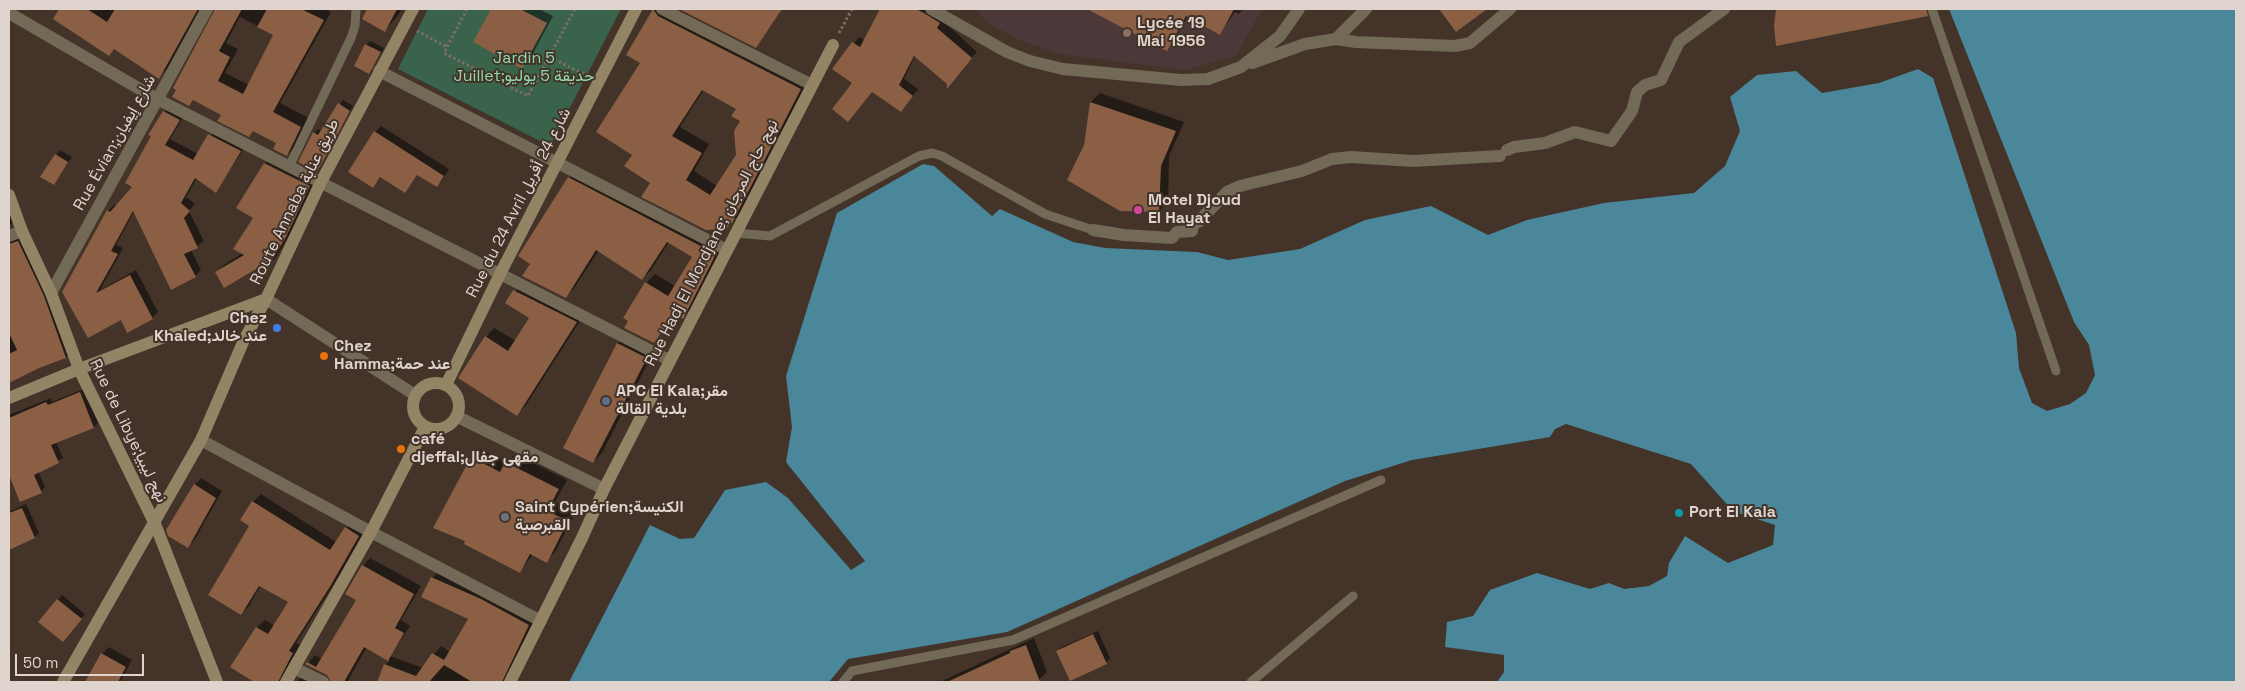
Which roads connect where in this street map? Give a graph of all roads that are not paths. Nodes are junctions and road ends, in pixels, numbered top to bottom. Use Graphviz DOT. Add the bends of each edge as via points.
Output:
graph roads {
  1 [pos="207,9"];
  2 [pos="356,9"];
  3 [pos="413,9"];
  4 [pos="636,9"];
  5 [pos="662,9"];
  6 [pos="931,9"];
  7 [pos="1299,9"];
  8 [pos="1366,9"];
  9 [pos="1510,9"];
  10 [pos="1724,9"];
  11 [pos="1932,9"];
  12 [pos="9,13"];
  13 [pos="1336,39"];
  14 [pos="833,45"];
  15 [pos="1241,67"];
  16 [pos="379,71"];
  17 [pos="812,85"];
  18 [pos="157,99"];
  19 [pos="558,165"];
  20 [pos="289,168"];
  21 [pos="320,184"];
  22 [pos="9,195"];
  23 [pos="1093,230"];
  24 [pos="22,231"];
  25 [pos="736,233"];
  26 [pos="9,236"];
  27 [pos="727,250"];
  28 [pos="500,274"];
  29 [pos="51,293"];
  30 [pos="266,300"];
  31 [pos="669,360"];
  32 [pos="80,369"];
  33 [pos="2056,371"];
  34 [pos="446,385"];
  35 [pos="415,396"];
  36 [pos="9,398"];
  37 [pos="456,416"];
  38 [pos="425,427"];
  39 [pos="201,440"];
  40 [pos="1381,480"];
  41 [pos="604,489"];
  42 [pos="155,524"];
  43 [pos="370,532"];
  44 [pos="1353,596"];
  45 [pos="541,621"];
  46 [pos="294,668"];
  47 [pos="63,682"];
  48 [pos="217,682"];
  49 [pos="286,682"];
  50 [pos="323,682"];
  51 [pos="510,682"];
  52 [pos="843,682"];
  53 [pos="1251,682"];
  1 -- 18 [label="street, Rue Évian;شارع إيفيان"];
  2 -- 20 [label="lane" via="351,38"];
  3 -- 16 [label="street, Route Annaba طريق عنابة"];
  4 -- 19 [label="street, Rue du 24 Avril شارع 24 أفريل"];
  5 -- 17 [label="street"];
  6 -- 15 [label="street" via="1007,52 1064,69 1181,80 1208,79"];
  7 -- 15 [label="street" via="1280,36"];
  8 -- 13 [label="street"];
  9 -- 13 [label="street" via="1470,42 1455,46"];
  10 -- 23 [label="street" via="1679,42 1661,80 1645,85 1637,92 1632,111 1611,141 1575,132 1545,143 1514,147 1504,153 1413,160 1332,159 1227,192 1192,225 1192,231 1178,232 1172,238"];
  11 -- 33 [label="lane"];
  12 -- 18 [label="street"];
  13 -- 15 [label="street" via="1305,44"];
  14 -- 17 [label="street, Rue Hadj El Mordjane; نهج حاج المرجان"];
  16 -- 19 [label="street"];
  16 -- 21 [label="street, Route Annaba طريق عنابة"];
  17 -- 25 [label="street, Rue Hadj El Mordjane; نهج حاج المرجان"];
  18 -- 20 [label="street"];
  18 -- 29 [label="street, Rue Évian;شارع إيفيان"];
  19 -- 27 [label="street"];
  19 -- 28 [label="street, Rue du 24 Avril شارع 24 أفريل"];
  20 -- 21 [label="street"];
  21 -- 28 [label="street"];
  21 -- 30 [label="street, Route Annaba طريق عنابة"];
  22 -- 24 [label="street, Rue de Libye;نهج ليبيا"];
  23 -- 25 [label="lane" via="1045,214 932,153 919,156 770,236"];
  24 -- 26 [label="street"];
  24 -- 29 [label="street, Rue de Libye;نهج ليبيا"];
  25 -- 27 [label="street, Rue Hadj El Mordjane; نهج حاج المرجان"];
  27 -- 31 [label="street, Rue Hadj El Mordjane; نهج حاج المرجان"];
  28 -- 31 [label="street"];
  28 -- 34 [label="street, Rue du 24 Avril شارع 24 أفريل"];
  29 -- 32 [label="street, Rue de Libye;نهج ليبيا"];
  30 -- 32 [label="street, Route Annaba طريق عنابة"];
  30 -- 35 [label="street"];
  30 -- 39 [label="street" via="244,340"];
  31 -- 41 [label="street, Rue Hadj El Mordjane; نهج حاج المرجان"];
  32 -- 36 [label="street, Route Annaba طريق عنابة"];
  32 -- 42 [label="street, Rue de Libye;نهج ليبيا"];
  34 -- 35 [label="street" via="425,385"];
  34 -- 37 [label="street" via="459,402"];
  35 -- 38 [label="street" via="415,417"];
  37 -- 38 [label="street" via="439,429"];
  37 -- 41 [label="street"];
  38 -- 43 [label="street"];
  39 -- 42 [label="street"];
  39 -- 43 [label="street"];
  40 -- 52 [label="lane" via="1013,640 852,671"];
  41 -- 45 [label="street, Rue Hadj El Mordjane; نهج حاج المرجان"];
  42 -- 47 [label="street"];
  42 -- 48 [label="street, Rue de Libye;نهج ليبيا"];
  43 -- 45 [label="street"];
  43 -- 46 [label="street"];
  44 -- 53 [label="lane"];
  45 -- 51 [label="street, Rue Hadj El Mordjane; نهج حاج المرجان"];
  46 -- 49 [label="street"];
  46 -- 50 [label="street"];
}
